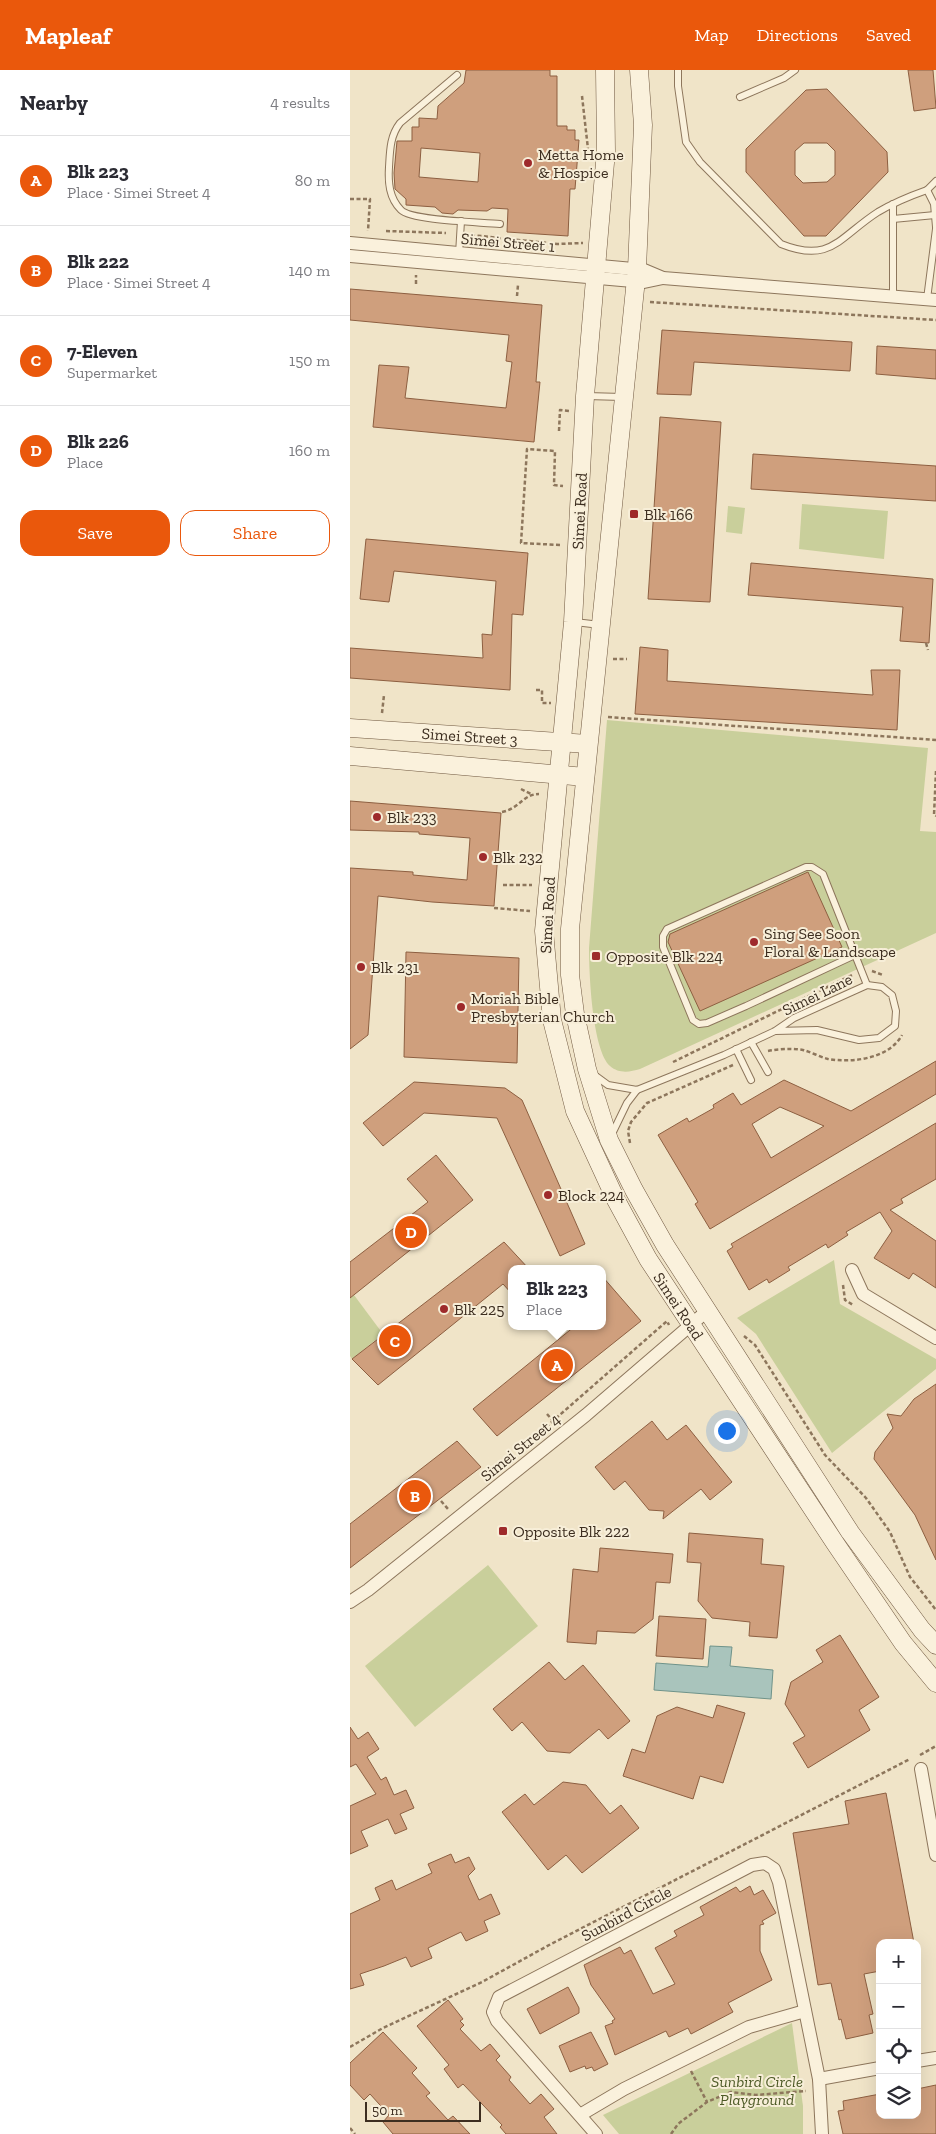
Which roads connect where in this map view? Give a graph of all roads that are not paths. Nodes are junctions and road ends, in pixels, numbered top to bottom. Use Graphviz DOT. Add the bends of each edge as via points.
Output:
graph roads {
  1 [pos="605,70"];
  2 [pos="639,70"];
  3 [pos="678,70"];
  4 [pos="795,70"];
  5 [pos="457,75"];
  6 [pos="740,97"];
  7 [pos="936,181"];
  8 [pos="927,190"];
  9 [pos="893,204"];
  10 [pos="935,215"];
  11 [pos="894,219"];
  12 [pos="461,221"];
  13 [pos="500,224"];
  14 [pos="936,228"];
  15 [pos="350,243"];
  16 [pos="350,256"];
  17 [pos="458,260"];
  18 [pos="595,272"];
  19 [pos="636,276"];
  20 [pos="894,296"];
  21 [pos="931,299"];
  22 [pos="585,396"];
  23 [pos="623,398"];
  24 [pos="573,622"];
  25 [pos="600,625"];
  26 [pos="350,728"];
  27 [pos="561,743"];
  28 [pos="588,744"];
  29 [pos="350,756"];
  30 [pos="558,774"];
  31 [pos="585,776"];
  32 [pos="570,929"];
  33 [pos="544,931"];
  34 [pos="855,955"];
  35 [pos="867,985"];
  36 [pos="775,1031"];
  37 [pos="751,1042"];
  38 [pos="736,1049"];
  39 [pos="587,1069"];
  40 [pos="768,1072"];
  41 [pos="751,1080"];
  42 [pos="637,1090"];
  43 [pos="609,1140"];
  44 [pos="852,1270"];
  45 [pos="707,1311"];
  46 [pos="692,1325"];
  47 [pos="936,1338"];
  48 [pos="350,1602"];
  49 [pos="936,1645"];
  50 [pos="936,1683"];
  51 [pos="921,1769"];
  52 [pos="936,1855"];
  53 [pos="805,2011"];
  54 [pos="936,2058"];
  55 [pos="921,2060"];
  56 [pos="876,2069"];
  57 [pos="820,2084"];
  58 [pos="580,2116"];
  59 [pos="596,2134"];
  60 [pos="822,2134"];
  1 -- 18 [label="main road, Simei Road" via="606,151"];
  2 -- 19 [label="main road, Simei Road" via="643,125"];
  3 -- 9 [label="lane" via="686,142 700,162 781,244 797,251 828,249"];
  4 -- 6 [label="lane"];
  5 -- 12 [label="lane" via="395,130 391,138 388,178 393,200 402,212"];
  7 -- 8 [label="lane"];
  8 -- 9 [label="lane"];
  8 -- 10 [label="lane"];
  9 -- 11 [label="lane"];
  10 -- 11 [label="lane"];
  10 -- 14 [label="lane"];
  11 -- 20 [label="lane"];
  12 -- 13 [label="lane"];
  12 -- 17 [label="lane"];
  14 -- 21 [label="lane"];
  15 -- 17 [label="street, Simei Street 1"];
  16 -- 17 [label="street, Simei Street 1"];
  17 -- 18 [label="street, Simei Street 1"];
  18 -- 19 [label="street, Simei Street 1"];
  18 -- 22 [label="main road, Simei Road"];
  19 -- 20 [label="street, Simei Street 1" via="644,270 662,278"];
  19 -- 23 [label="main road, Simei Road"];
  20 -- 21 [label="street, Simei Street 1"];
  22 -- 23 [label="lane"];
  22 -- 24 [label="main road, Simei Road"];
  23 -- 25 [label="main road, Simei Road"];
  24 -- 25 [label="lane"];
  24 -- 27 [label="main road, Simei Road"];
  25 -- 28 [label="main road, Simei Road"];
  26 -- 27 [label="main road, Simei Street 3"];
  27 -- 28 [label="main road, Simei Street 3"];
  27 -- 30 [label="main road, Simei Road"];
  28 -- 31 [label="main road, Simei Road"];
  29 -- 30 [label="main road, Simei Street 3"];
  30 -- 31 [label="main road, Simei Street 3"];
  30 -- 33 [label="main road, Simei Road"];
  31 -- 32 [label="main road, Simei Road"];
  32 -- 33 [label="main road" via="560,920 549,924"];
  32 -- 39 [label="main road, Simei Road" via="572,985"];
  33 -- 46 [label="main road, Simei Road" via="552,1020 575,1111 616,1200 644,1251"];
  34 -- 34 [label="lane" via="699,1024 693,1020 663,947 663,936 667,929 812,867 823,874"];
  34 -- 35 [label="lane"];
  35 -- 36 [label="lane, Simei Lane" via="794,1018"];
  35 -- 36 [label="lane, Simei Lane" via="882,987 892,995 896,1011 895,1026 879,1038 859,1040 817,1030"];
  36 -- 37 [label="lane, Simei Lane"];
  37 -- 38 [label="lane, Simei Lane"];
  37 -- 40 [label="lane"];
  38 -- 41 [label="lane"];
  38 -- 42 [label="lane, Simei Lane"];
  39 -- 42 [label="lane" via="608,1085"];
  39 -- 43 [label="main road, Simei Road"];
  42 -- 43 [label="lane" via="620,1115"];
  43 -- 45 [label="main road, Simei Road" via="665,1245"];
  44 -- 47 [label="street" via="863,1294"];
  45 -- 46 [label="street, Simei Street 4"];
  45 -- 49 [label="main road, Simei Road" via="850,1532"];
  46 -- 48 [label="street, Simei Street 4" via="470,1509"];
  46 -- 50 [label="main road, Simei Road" via="894,1630"];
  51 -- 52 [label="street"];
  53 -- 57 [label="street, Sunbird Circle"];
  53 -- 58 [label="street" via="749,2027 624,2089"];
  53 -- 58 [label="street, Sunbird Circle" via="779,1882 774,1869 765,1863 752,1866 499,1997 493,2012 497,2021"];
  54 -- 55 [label="street"];
  56 -- 57 [label="street"];
  57 -- 60 [label="street, Sunbird Circle"];
  58 -- 59 [label="street, Sunbird Circle"];
}
